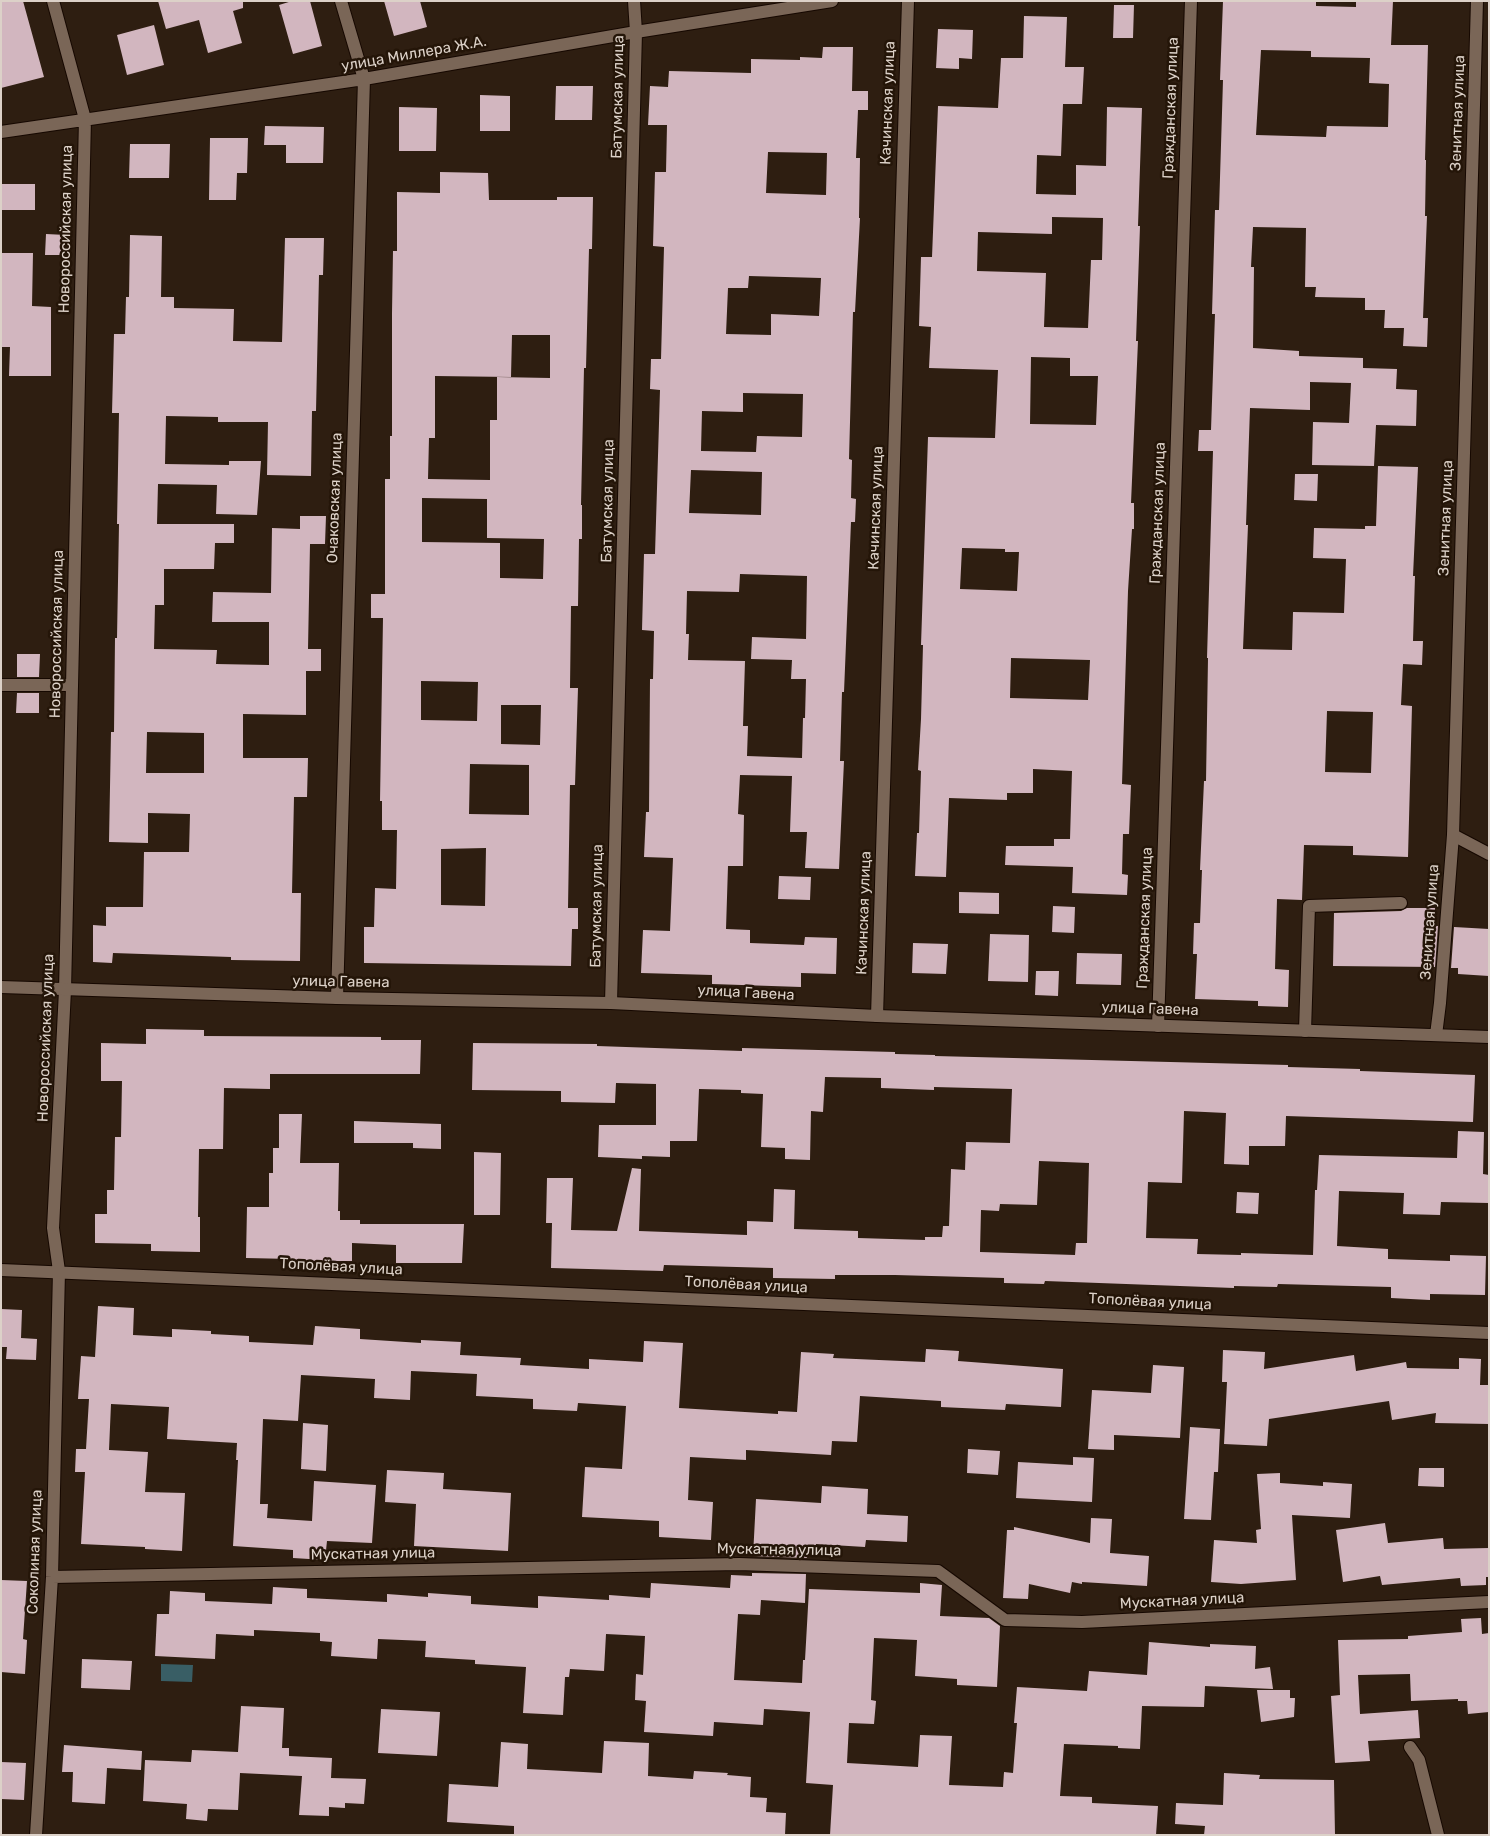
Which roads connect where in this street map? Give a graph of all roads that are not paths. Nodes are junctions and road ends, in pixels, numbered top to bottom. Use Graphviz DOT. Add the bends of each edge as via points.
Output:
graph roads {
  1 [pos="52,1"];
  2 [pos="340,1"];
  3 [pos="634,1"];
  4 [pos="832,1"];
  5 [pos="908,1"];
  6 [pos="1191,1"];
  7 [pos="1477,1"];
  8 [pos="636,32"];
  9 [pos="364,80"];
  10 [pos="85,118"];
  11 [pos="1,132"];
  12 [pos="1,685"];
  13 [pos="72,685"];
  14 [pos="1453,835"];
  15 [pos="1489,854"];
  16 [pos="1401,903"];
  17 [pos="1,987"];
  18 [pos="65,990"];
  19 [pos="337,998"];
  20 [pos="611,1003"];
  21 [pos="877,1016"];
  22 [pos="1158,1026"];
  23 [pos="1305,1031"];
  24 [pos="1436,1035"];
  25 [pos="1489,1037"];
  26 [pos="1,1270"];
  27 [pos="59,1271"];
  28 [pos="1489,1334"];
  29 [pos="52,1577"];
  30 [pos="1489,1602"];
  31 [pos="1410,1747"];
  32 [pos="36,1835"];
  33 [pos="1438,1835"];
  1 -- 10 [label="street, Новороссийская улица"];
  2 -- 9 [label="street, Очаковская улица"];
  3 -- 8 [label="street, Батумская улица"];
  4 -- 8 [label="street, улица Миллера Ж.А."];
  5 -- 21 [label="street, Качинская улица"];
  6 -- 22 [label="street, Гражданская улица"];
  7 -- 14 [label="street, Зенитная улица"];
  8 -- 9 [label="street, улица Миллера Ж.А."];
  8 -- 20 [label="street, Батумская улица"];
  9 -- 10 [label="street, улица Миллера Ж.А."];
  9 -- 19 [label="street, Очаковская улица"];
  10 -- 11 [label="street, улица Миллера Ж.А."];
  10 -- 13 [label="street, Новороссийская улица"];
  12 -- 13 [label="street"];
  13 -- 18 [label="street, Новороссийская улица"];
  14 -- 15 [label="street"];
  14 -- 24 [label="street, Зенитная улица"];
  16 -- 23 [label="street" via="1309,906"];
  17 -- 18 [label="street, улица Гавена"];
  18 -- 19 [label="street, улица Гавена"];
  18 -- 27 [label="street, Новороссийская улица" via="54,1228"];
  19 -- 20 [label="street, улица Гавена"];
  20 -- 21 [label="street, улица Гавена"];
  21 -- 22 [label="street, улица Гавена"];
  22 -- 23 [label="street, улица Гавена"];
  23 -- 24 [label="street, улица Гавена"];
  24 -- 25 [label="street, улица Гавена"];
  26 -- 27 [label="street, Тополёвая улица"];
  27 -- 28 [label="street, Тополёвая улица"];
  27 -- 29 [label="street, Соколиная улица"];
  29 -- 30 [label="street, Мускатная улица" via="739,1564 938,1571 1005,1620 1082,1622"];
  29 -- 32 [label="street, Соколиная улица"];
  31 -- 33 [label="street" via="1419,1760"];
}
